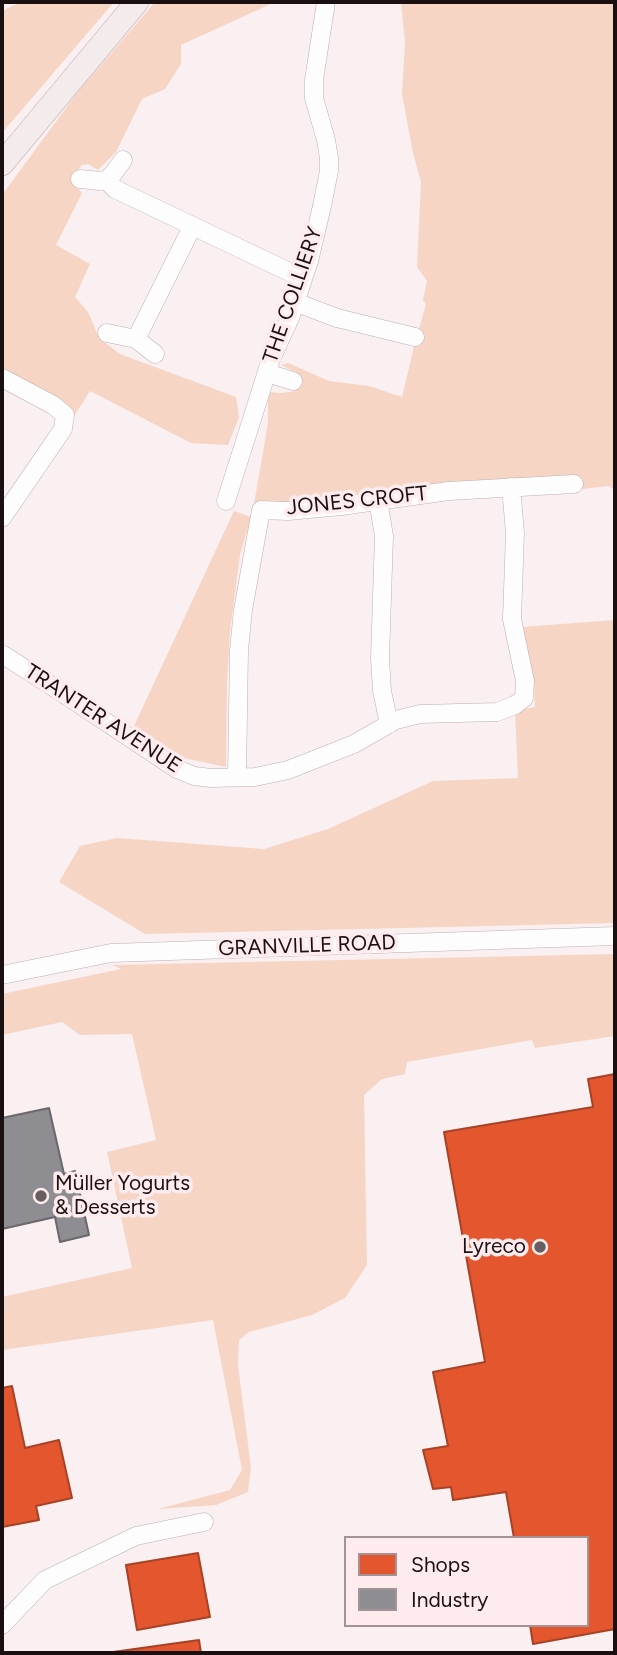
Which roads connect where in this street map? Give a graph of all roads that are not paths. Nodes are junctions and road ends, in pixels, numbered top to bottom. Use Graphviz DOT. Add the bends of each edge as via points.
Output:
graph roads {
  1 [pos="137,2"];
  2 [pos="326,2"];
  3 [pos="123,160"];
  4 [pos="2,164"];
  5 [pos="80,179"];
  6 [pos="106,180"];
  7 [pos="192,227"];
  8 [pos="302,278"];
  9 [pos="295,302"];
  10 [pos="107,333"];
  11 [pos="415,337"];
  12 [pos="136,339"];
  13 [pos="155,354"];
  14 [pos="267,373"];
  15 [pos="2,378"];
  16 [pos="292,381"];
  17 [pos="574,484"];
  18 [pos="511,487"];
  19 [pos="378,500"];
  20 [pos="226,501"];
  21 [pos="2,518"];
  22 [pos="2,654"];
  23 [pos="389,724"];
  24 [pos="237,777"];
  25 [pos="615,936"];
  26 [pos="2,975"];
  27 [pos="204,1522"];
  28 [pos="2,1625"];
  1 -- 4 [label="main road"];
  2 -- 8 [label="street, THE COLLIERY" via="314,98 327,140 329,171"];
  3 -- 6 [label="street"];
  5 -- 6 [label="street"];
  6 -- 7 [label="street" via="115,189"];
  7 -- 8 [label="street"];
  7 -- 12 [label="street"];
  8 -- 9 [label="street, THE COLLIERY"];
  9 -- 11 [label="street"];
  9 -- 14 [label="street, THE COLLIERY"];
  10 -- 12 [label="street"];
  12 -- 13 [label="street"];
  14 -- 16 [label="street"];
  14 -- 20 [label="street, THE COLLIERY"];
  15 -- 21 [label="street" via="65,415 63,429"];
  17 -- 18 [label="street, JONES CROFT"];
  18 -- 19 [label="street, JONES CROFT"];
  18 -- 23 [label="street, TRANTER AVENUE" via="515,533 512,619 525,681 524,698 498,712 419,714"];
  19 -- 23 [label="street" via="384,536 382,691"];
  19 -- 24 [label="street, JONES CROFT" via="261,510 239,650"];
  22 -- 24 [label="street, TRANTER AVENUE" via="177,769 194,776"];
  23 -- 24 [label="street, TRANTER AVENUE" via="354,744 288,770"];
  25 -- 26 [label="street, GRANVILLE ROAD" via="111,953"];
  27 -- 28 [label="street" via="135,1535 55,1574"];
}
